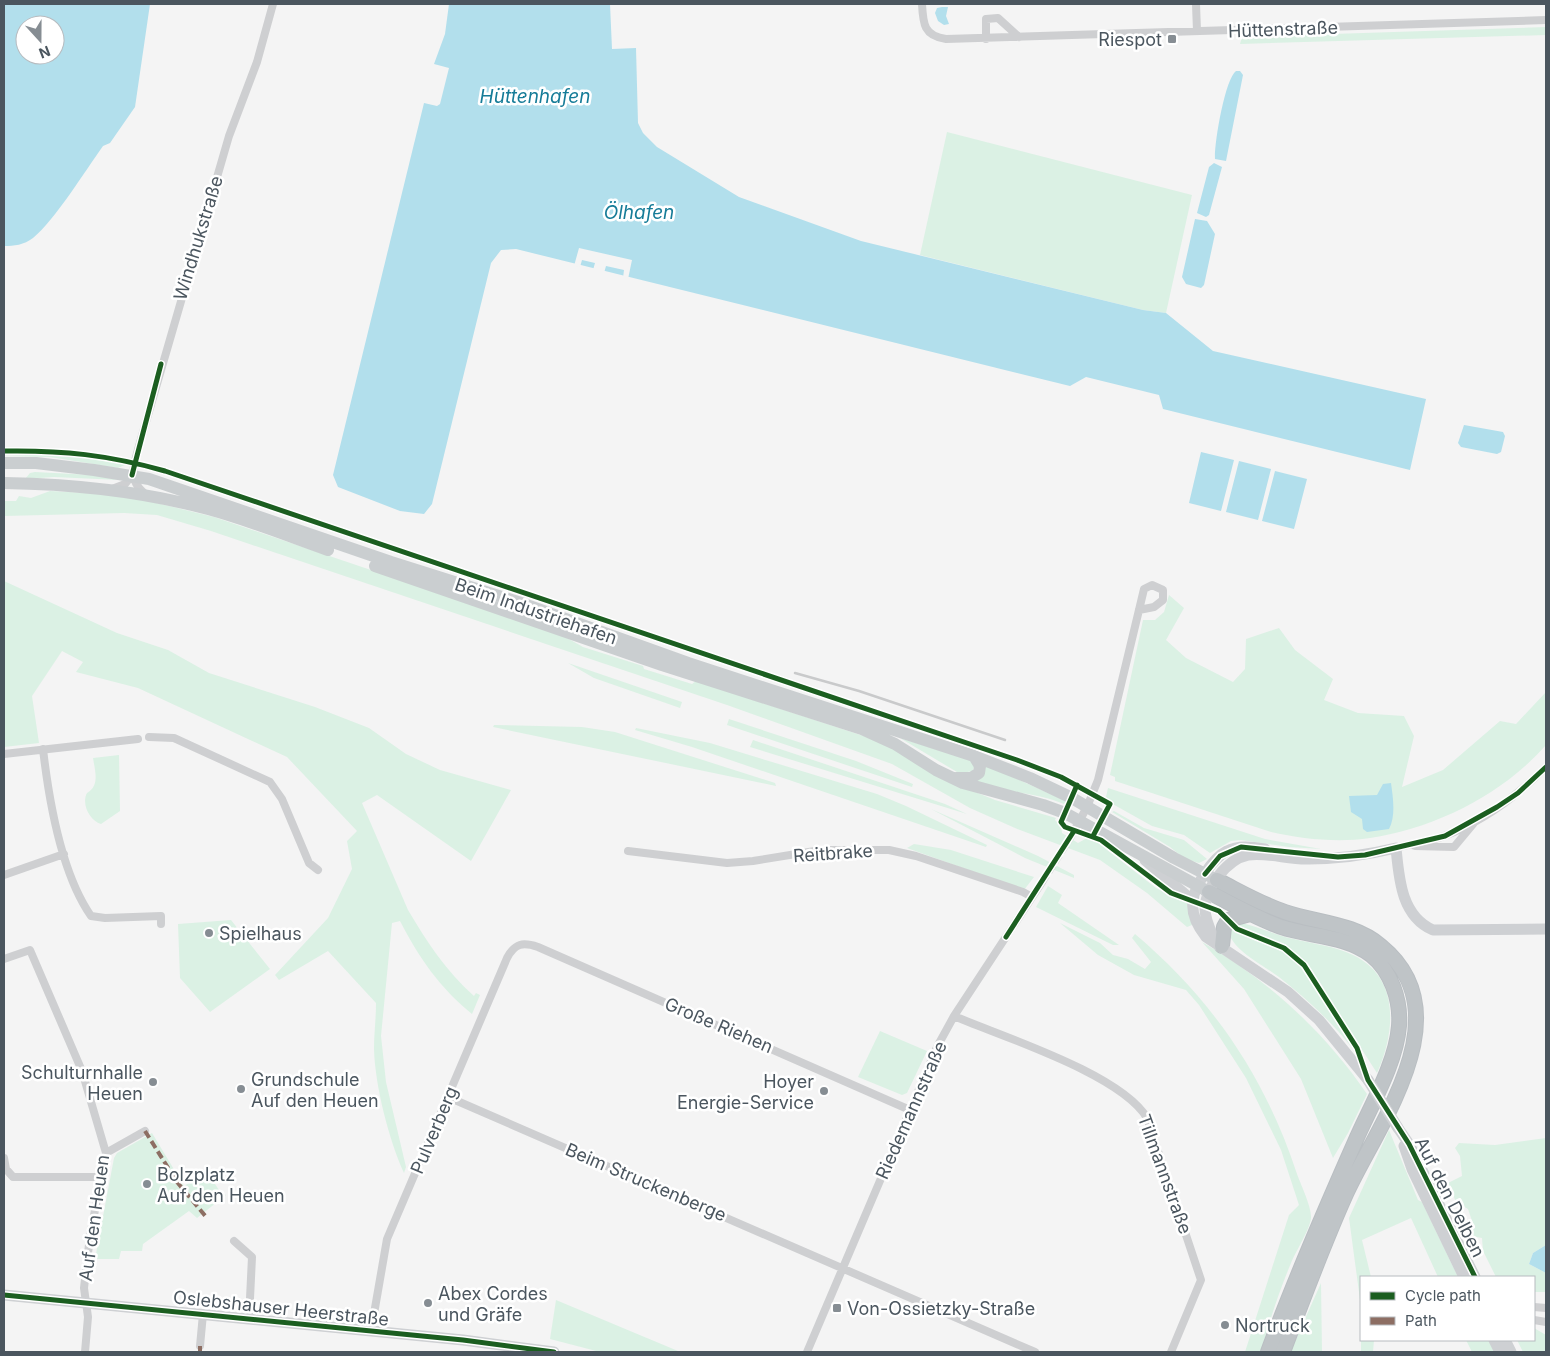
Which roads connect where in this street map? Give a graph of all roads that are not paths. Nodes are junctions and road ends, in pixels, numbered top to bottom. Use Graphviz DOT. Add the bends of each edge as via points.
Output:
graph roads {
  1 [pos="273,4"];
  2 [pos="922,4"];
  3 [pos="1196,4"];
  4 [pos="1546,20"];
  5 [pos="1197,31"];
  6 [pos="1019,37"];
  7 [pos="986,39"];
  8 [pos="4,463"];
  9 [pos="36,463"];
  10 [pos="132,475"];
  11 [pos="4,483"];
  12 [pos="19,483"];
  13 [pos="112,489"];
  14 [pos="146,494"];
  15 [pos="1139,610"];
  16 [pos="149,737"];
  17 [pos="138,739"];
  18 [pos="43,749"];
  19 [pos="4,754"];
  20 [pos="974,756"];
  21 [pos="1546,767"];
  22 [pos="952,778"];
  23 [pos="1087,807"];
  24 [pos="1080,820"];
  25 [pos="1476,820"];
  26 [pos="1071,836"];
  27 [pos="1396,848"];
  28 [pos="628,851"];
  29 [pos="64,854"];
  30 [pos="1144,858"];
  31 [pos="318,870"];
  32 [pos="4,875"];
  33 [pos="1211,877"];
  34 [pos="1042,882"];
  35 [pos="1204,890"];
  36 [pos="1032,897"];
  37 [pos="1193,901"];
  38 [pos="1250,914"];
  39 [pos="161,924"];
  40 [pos="1546,929"];
  41 [pos="526,943"];
  42 [pos="1219,944"];
  43 [pos="4,959"];
  44 [pos="954,1016"];
  45 [pos="448,1097"];
  46 [pos="910,1110"];
  47 [pos="1398,1128"];
  48 [pos="146,1131"];
  49 [pos="106,1153"];
  50 [pos="4,1158"];
  51 [pos="102,1177"];
  52 [pos="234,1241"];
  53 [pos="844,1268"];
  54 [pos="1464,1276"];
  55 [pos="1475,1276"];
  56 [pos="4,1295"];
  57 [pos="86,1303"];
  58 [pos="203,1314"];
  59 [pos="249,1319"];
  60 [pos="371,1331"];
  61 [pos="200,1346"];
  62 [pos="85,1352"];
  63 [pos="554,1352"];
  64 [pos="807,1352"];
  65 [pos="1035,1352"];
  66 [pos="1171,1352"];
  67 [pos="1268,1352"];
  68 [pos="1284,1352"];
  1 -- 10 [label="street, Windhukstraße" via="189,268"];
  2 -- 7 [label="street, Hüttenstraße" via="925,26 934,37"];
  3 -- 5 [label="street"];
  4 -- 5 [label="street, Hüttenstraße"];
  5 -- 6 [label="street, Hüttenstraße"];
  6 -- 7 [label="street, Hüttenstraße"];
  6 -- 7 [label="street" via="994,17 986,18"];
  8 -- 9 [label="main road, Beim Industriehafen"];
  9 -- 10 [label="main road, Beim Industriehafen"];
  9 -- 12 [label="main road" via="22,474"];
  10 -- 13 [label="street" via="125,484"];
  10 -- 14 [label="street" via="135,486"];
  10 -- 20 [label="main road, Beim Industriehafen" via="182,489 669,656"];
  11 -- 12 [label="main road, Beim Industriehafen"];
  12 -- 13 [label="main road, Beim Industriehafen"];
  13 -- 14 [label="main road, Beim Industriehafen"];
  14 -- 22 [label="main road, Beim Industriehafen" via="209,509 662,665 862,729 895,744"];
  15 -- 23 [label="street" via="1098,780"];
  16 -- 31 [label="street" via="174,738 270,782 282,798 309,863"];
  17 -- 18 [label="street"];
  18 -- 19 [label="street"];
  18 -- 29 [label="street" via="49,796"];
  20 -- 22 [label="main road" via="980,768 976,775"];
  20 -- 23 [label="main road, Beim Industriehafen" via="1030,778"];
  21 -- 25 [label="street" via="1518,793"];
  22 -- 24 [label="main road, Beim Industriehafen" via="989,792 1043,805"];
  23 -- 24 [label="street"];
  23 -- 33 [label="main road, Beim Industriehafen"];
  24 -- 26 [label="street"];
  24 -- 30 [label="main road, Beim Industriehafen"];
  25 -- 27 [label="street" via="1444,836"];
  25 -- 27 [label="street" via="1454,847"];
  27 -- 33 [label="main road" via="1365,855 1309,859 1247,856"];
  27 -- 40 [label="main road" via="1404,896 1415,916 1433,930"];
  28 -- 36 [label="street, Reitbrake" via="727,863 753,862 821,850 888,850 916,856"];
  29 -- 32 [label="street"];
  29 -- 39 [label="street" via="82,904 91,916 161,916"];
  30 -- 35 [label="main road, Beim Industriehafen"];
  30 -- 37 [label="main road"];
  33 -- 35 [label="main road"];
  33 -- 68 [label="highway" via="1272,908 1346,927 1372,939 1399,965 1413,1000 1412,1050 1402,1085 1387,1120 1347,1193"];
  34 -- 36 [label="street, Riedemannstraße"];
  35 -- 37 [label="main road"];
  35 -- 38 [label="highway"];
  35 -- 42 [label="main road" via="1205,910"];
  36 -- 44 [label="street, Riedemannstraße"];
  37 -- 42 [label="main road, Auf den Delben" via="1194,916 1200,929 1206,937"];
  38 -- 42 [label="highway" via="1226,922"];
  38 -- 67 [label="highway" via="1283,928 1343,940 1363,950 1386,972 1395,990 1399,1013 1396,1045 1379,1090 1292,1286"];
  41 -- 45 [label="street, Pulverberg" via="512,949 507,958"];
  41 -- 46 [label="street, Große Riehen" via="820,1068"];
  42 -- 47 [label="main road, Auf den Delben, bridge" via="1288,992 1319,1020 1368,1080"];
  43 -- 49 [label="street, Auf den Heuen" via="30,950 82,1071"];
  44 -- 46 [label="street, Riedemannstraße"];
  44 -- 66 [label="street, Tillmannstraße" via="1086,1071 1126,1094 1142,1110 1201,1280"];
  45 -- 53 [label="street, Beim Struckenberge"];
  45 -- 60 [label="street, Pulverberg" via="387,1239"];
  46 -- 53 [label="street, Riedemannstraße"];
  47 -- 54 [label="main road, Auf den Delben" via="1412,1169"];
  47 -- 55 [label="main road, Auf den Delben"];
  48 -- 49 [label="street"];
  49 -- 51 [label="street, Auf den Heuen"];
  50 -- 51 [label="street" via="13,1177"];
  51 -- 57 [label="street, Auf den Heuen" via="88,1251 84,1288"];
  52 -- 59 [label="street" via="252,1257"];
  53 -- 64 [label="street, Riedemannstraße"];
  53 -- 65 [label="street"];
  56 -- 57 [label="main road, Oslebshauser Heerstraße"];
  57 -- 58 [label="main road, Oslebshauser Heerstraße"];
  57 -- 62 [label="street, Auf den Heuen"];
  58 -- 59 [label="main road, Oslebshauser Heerstraße"];
  58 -- 61 [label="street"];
  59 -- 60 [label="main road, Oslebshauser Heerstraße"];
  60 -- 63 [label="main road, Oslebshauser Heerstraße"];
}
